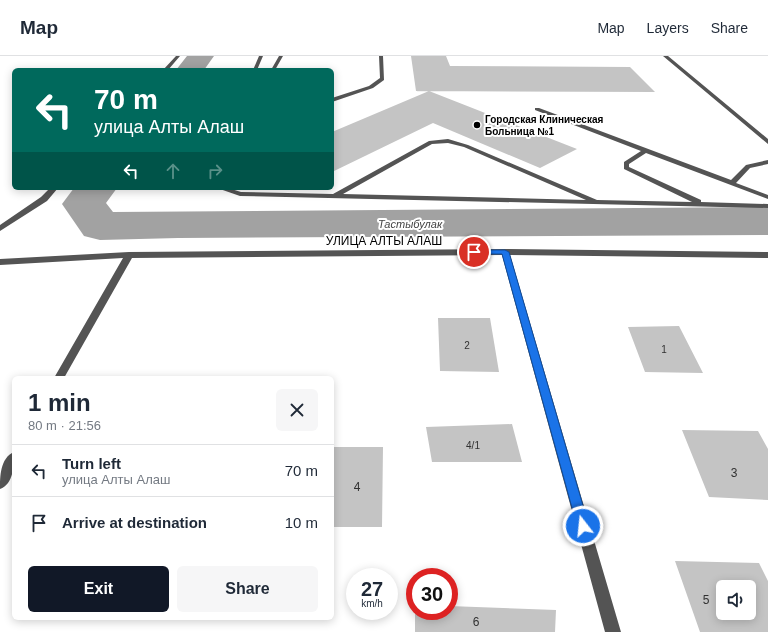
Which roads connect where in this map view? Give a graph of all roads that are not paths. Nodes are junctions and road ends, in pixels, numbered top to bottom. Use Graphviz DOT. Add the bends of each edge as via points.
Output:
graph roads {
  1 [pos="178,56"];
  2 [pos="261,56"];
  3 [pos="281,56"];
  4 [pos="381,56"];
  5 [pos="665,56"];
  6 [pos="167,68"];
  7 [pos="256,68"];
  8 [pos="274,68"];
  9 [pos="334,99"];
  10 [pos="537,109"];
  11 [pos="768,142"];
  12 [pos="646,150"];
  13 [pos="768,162"];
  14 [pos="732,183"];
  15 [pos="52,190"];
  16 [pos="227,190"];
  17 [pos="335,196"];
  18 [pos="768,197"];
  19 [pos="598,202"];
  20 [pos="702,204"];
  21 [pos="768,206"];
  22 [pos="0,229"];
  23 [pos="505,252"];
  24 [pos="129,255"];
  25 [pos="768,255"];
  26 [pos="0,262"];
  27 [pos="61,376"];
  28 [pos="12,462"];
  29 [pos="0,483"];
  30 [pos="613,632"];
  1 -- 6 [label="street"];
  2 -- 7 [label="street"];
  3 -- 8 [label="street"];
  4 -- 9 [label="street" via="382,79 371,87"];
  5 -- 11 [label="street"];
  10 -- 12 [label="street"];
  12 -- 14 [label="street"];
  12 -- 20 [label="street" via="626,163 626,168"];
  13 -- 14 [label="street" via="748,166"];
  14 -- 18 [label="street"];
  15 -- 22 [label="street" via="44,199"];
  16 -- 17 [label="street" via="240,194"];
  17 -- 19 [label="street"];
  17 -- 19 [label="street" via="431,142 448,141 466,146"];
  19 -- 20 [label="street"];
  20 -- 21 [label="street"];
  23 -- 24 [label="street, УЛИЦА АЛТЫ АЛАШ"];
  23 -- 25 [label="street, УЛИЦА АЛТЫ АЛАШ"];
  23 -- 30 [label="street"];
  24 -- 26 [label="street, УЛИЦА АЛТЫ АЛАШ"];
  24 -- 27 [label="street"];
  28 -- 29 [label="street"];
}
